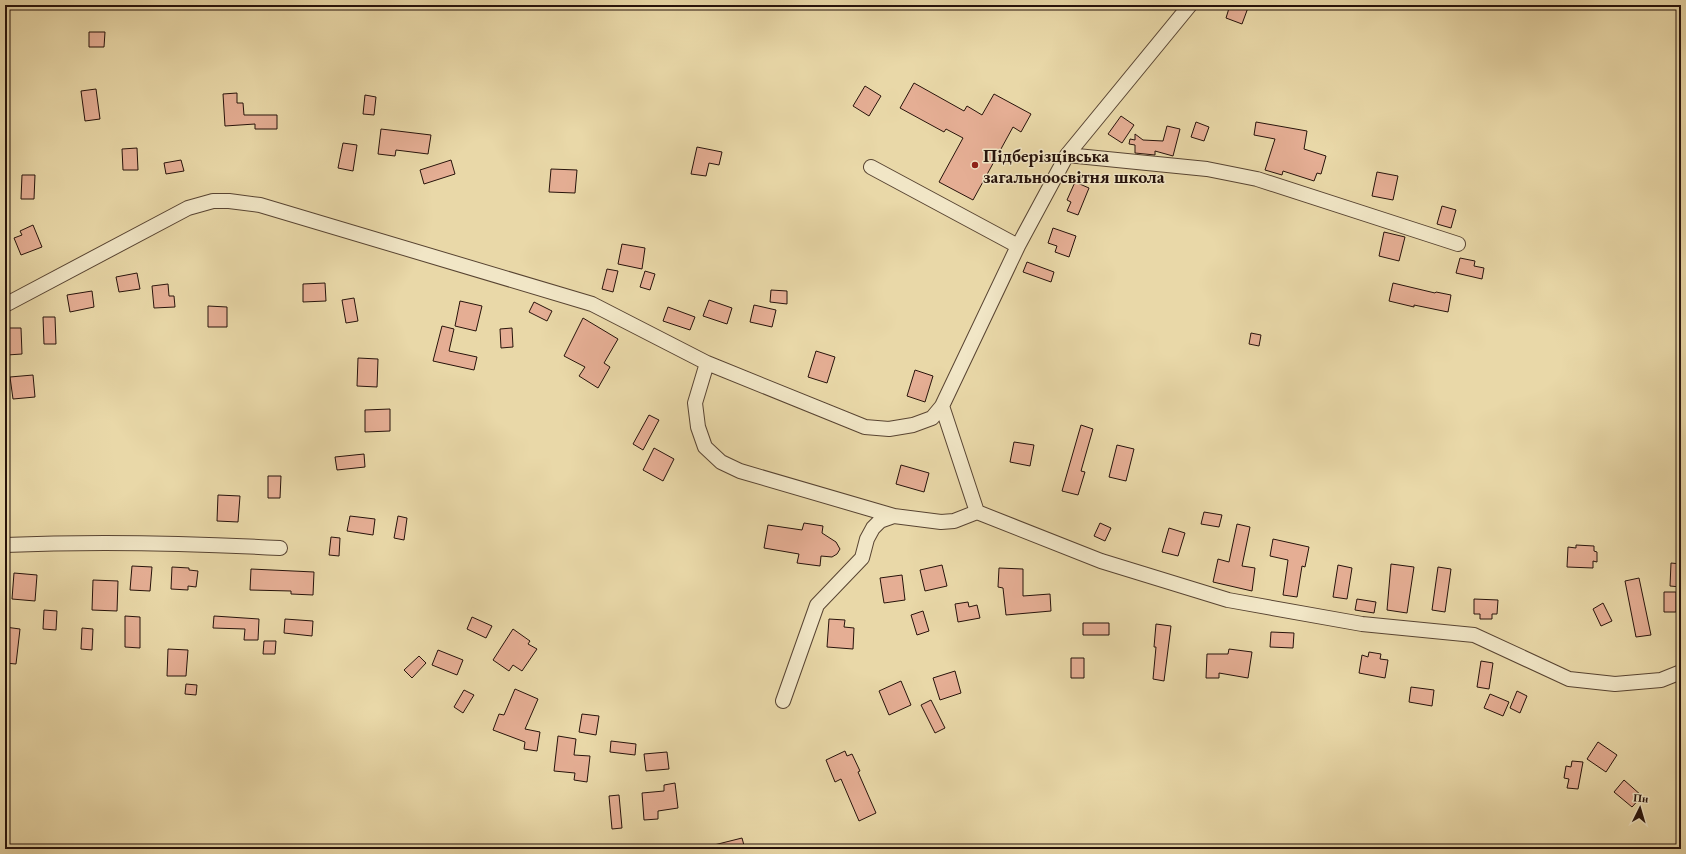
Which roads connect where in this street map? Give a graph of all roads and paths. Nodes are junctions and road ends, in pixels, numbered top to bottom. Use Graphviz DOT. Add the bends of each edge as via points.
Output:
graph roads {
  1 [pos="1190,5"];
  2 [pos="1067,155"];
  3 [pos="871,167"];
  4 [pos="1458,244"];
  5 [pos="1018,246"];
  6 [pos="5,306"];
  7 [pos="707,363"];
  8 [pos="942,406"];
  9 [pos="977,512"];
  10 [pos="894,516"];
  11 [pos="5,544"];
  12 [pos="280,548"];
  13 [pos="1681,672"];
  14 [pos="783,701"];
  1 -- 2 [label="street"];
  2 -- 4 [label="street" via="1207,169 1257,179"];
  2 -- 5 [label="street"];
  3 -- 5 [label="street"];
  5 -- 8 [label="street"];
  6 -- 7 [label="street" via="188,208 213,201 229,201 260,205 592,304"];
  7 -- 8 [label="street" via="864,427 889,429 913,425 932,418"];
  7 -- 10 [label="street" via="695,403 698,427 705,447 721,462 740,471"];
  8 -- 9 [label="street"];
  9 -- 10 [label="street" via="942,522"];
  9 -- 13 [label="street" via="1101,561 1228,600 1362,624 1474,635 1569,678 1616,684 1661,680"];
  10 -- 14 [label="street" via="880,521 873,528 867,538 862,558 817,605"];
  11 -- 12 [label="street" via="190,543"];
}
